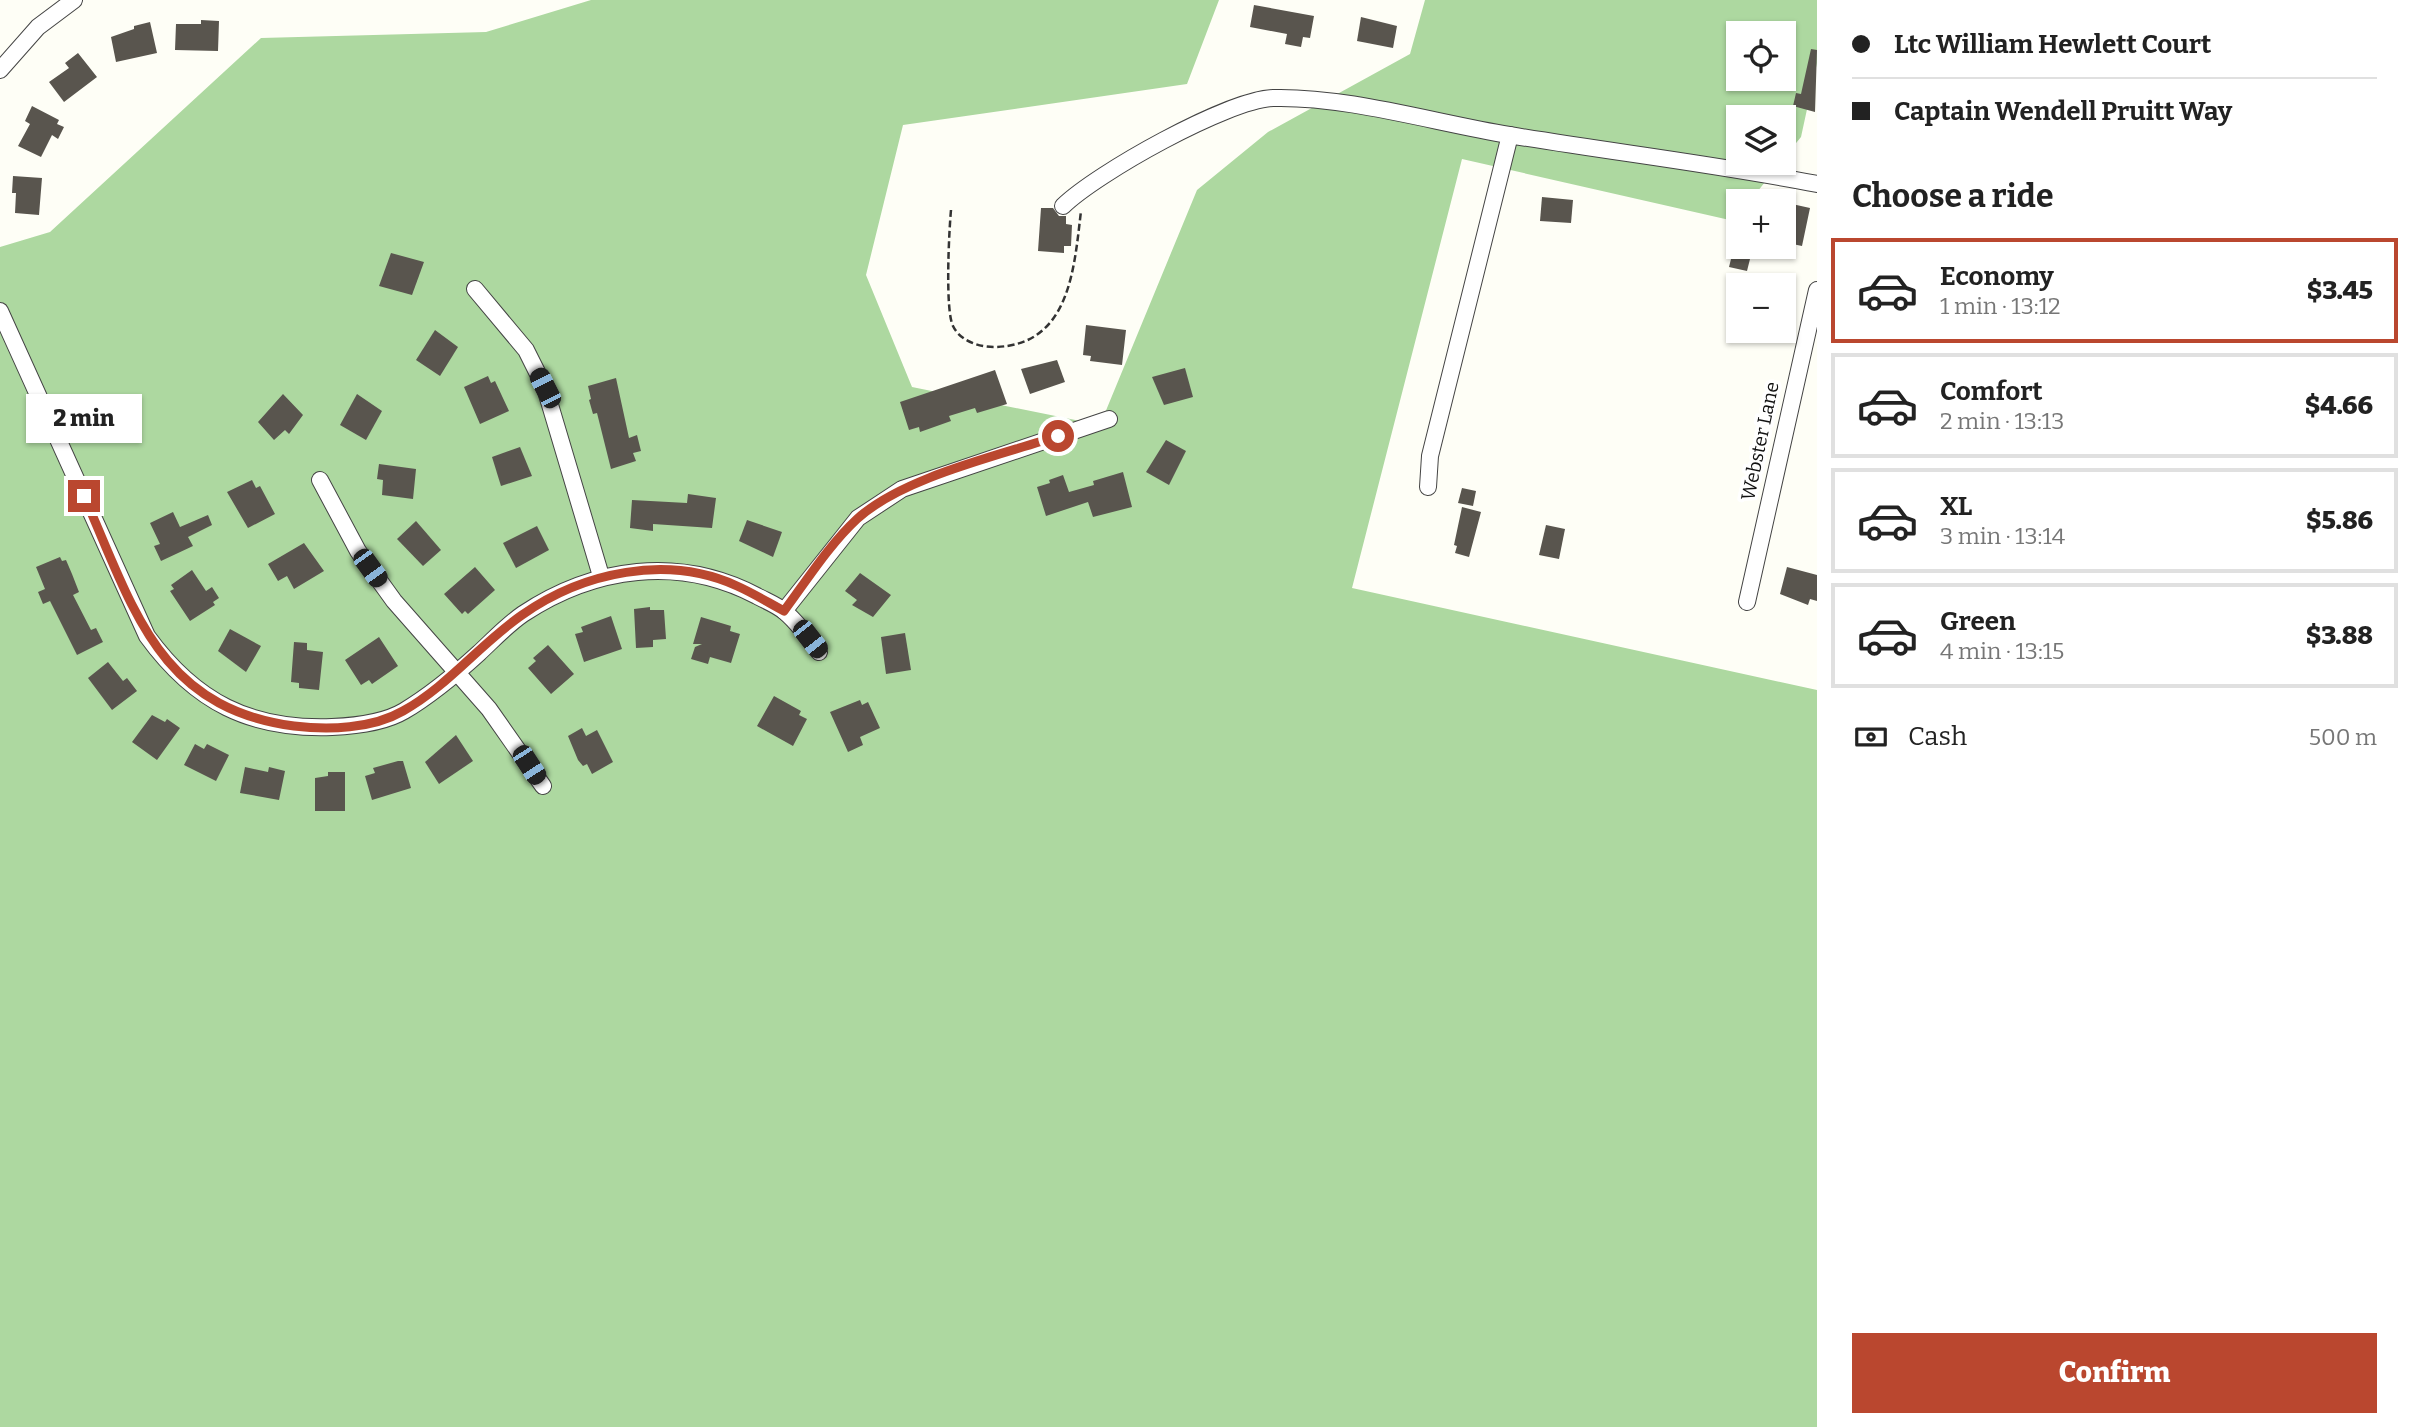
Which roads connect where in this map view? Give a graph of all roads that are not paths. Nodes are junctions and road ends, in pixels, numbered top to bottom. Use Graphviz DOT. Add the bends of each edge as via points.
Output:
graph roads {
  1 [pos="74,0"];
  2 [pos="0,70"];
  3 [pos="1510,135"];
  4 [pos="1817,184"];
  5 [pos="1063,206"];
  6 [pos="475,289"];
  7 [pos="1817,290"];
  8 [pos="0,311"];
  9 [pos="1109,419"];
  10 [pos="320,480"];
  11 [pos="1428,487"];
  12 [pos="601,576"];
  13 [pos="1747,602"];
  14 [pos="784,611"];
  15 [pos="819,652"];
  16 [pos="456,674"];
  17 [pos="543,786"];
  1 -- 2 [label="street" via="37,27"];
  3 -- 4 [label="street"];
  3 -- 5 [label="street" via="1332,102 1272,98 1173,136 1084,188"];
  3 -- 11 [label="street" via="1430,456"];
  6 -- 12 [label="street" via="526,350 545,388"];
  7 -- 13 [label="street, Webster Lane"];
  8 -- 16 [label="street" via="147,636 167,664 194,688 224,707 262,722 309,728 354,726 401,713"];
  9 -- 14 [label="street" via="902,489 858,518"];
  10 -- 16 [label="street" via="358,551"];
  12 -- 14 [label="street" via="647,570 693,572 736,585"];
  12 -- 16 [label="street" via="572,586 521,615"];
  14 -- 15 [label="street"];
  16 -- 17 [label="street" via="495,718"];
}
